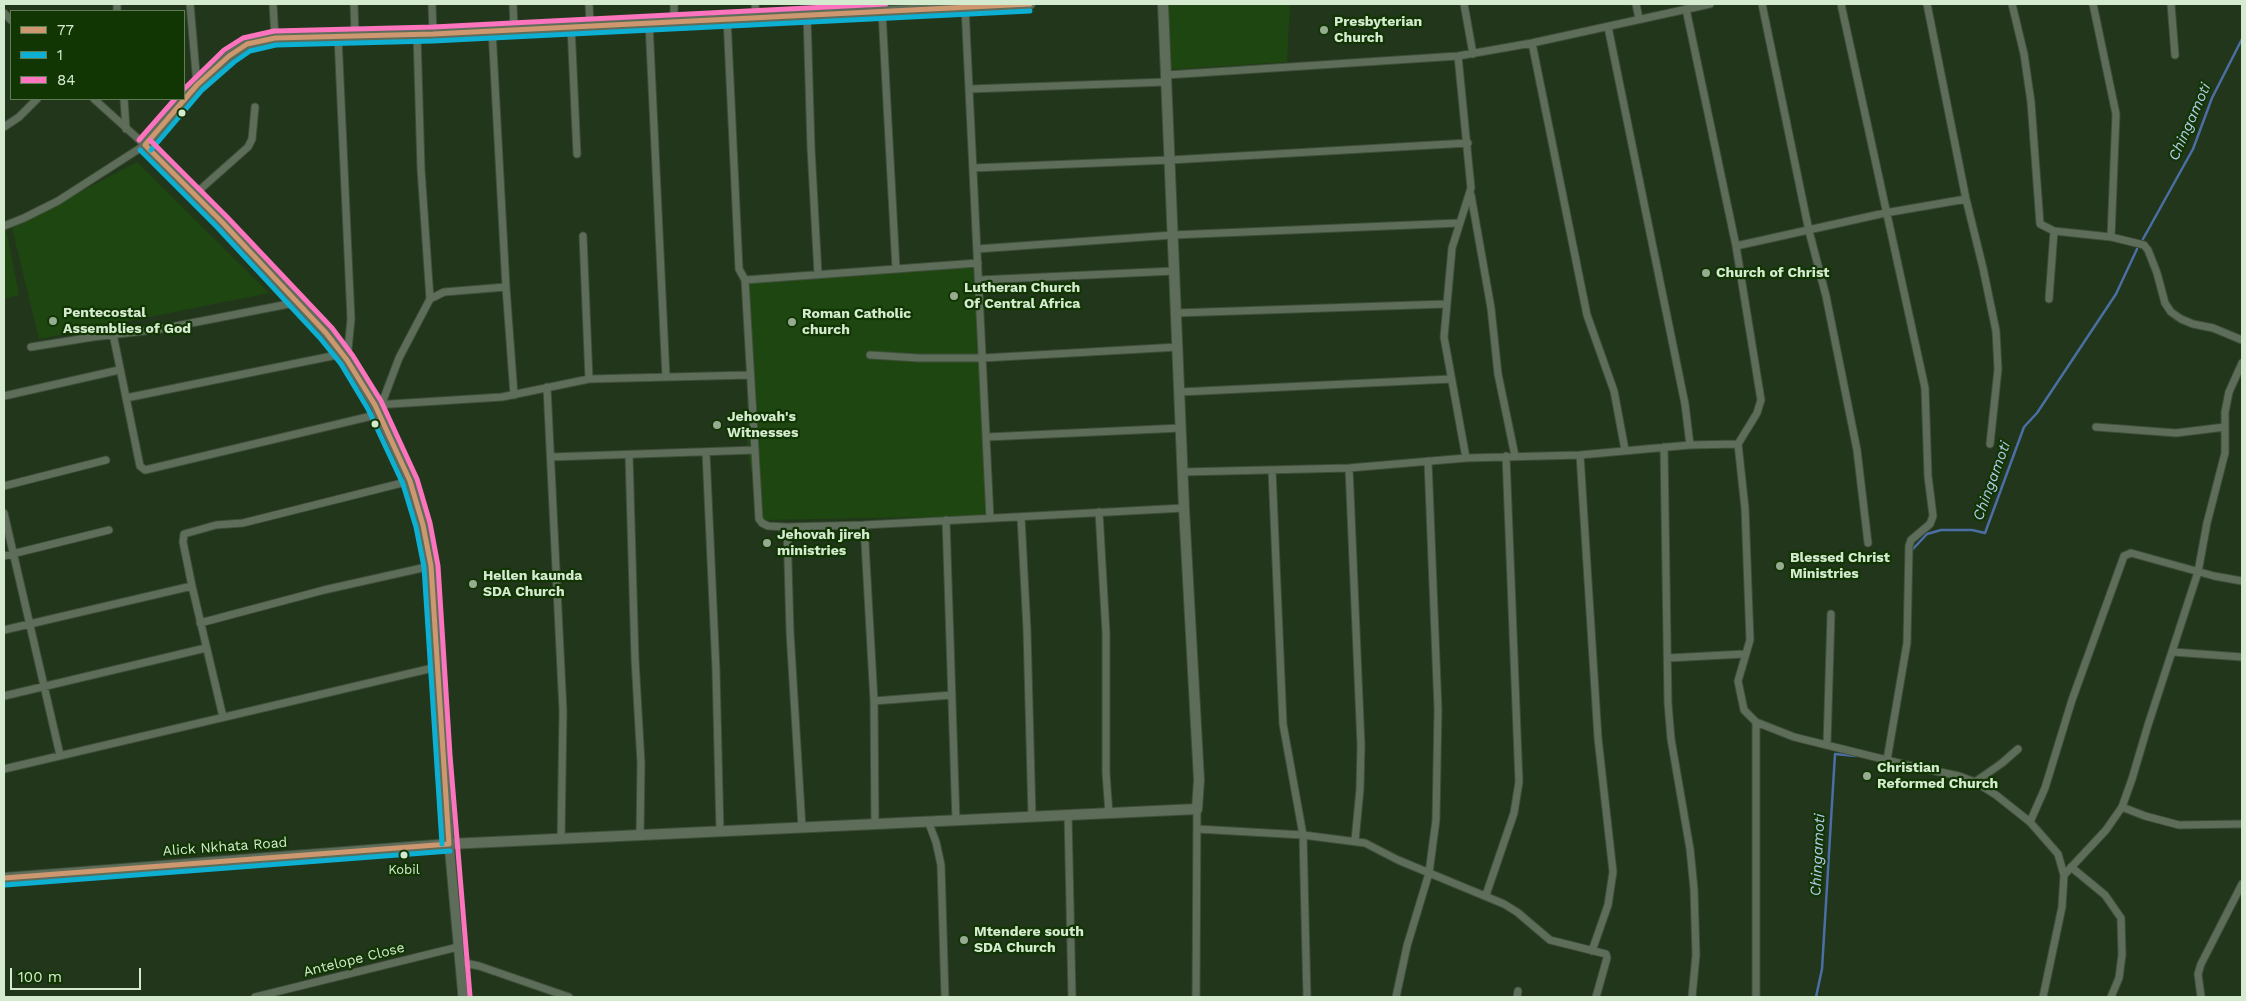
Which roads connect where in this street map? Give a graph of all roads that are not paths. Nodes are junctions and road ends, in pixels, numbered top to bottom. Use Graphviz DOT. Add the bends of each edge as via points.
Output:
graph roads {
  1 [pos="190,4"];
  2 [pos="273,4"];
  3 [pos="354,4"];
  4 [pos="432,4"];
  5 [pos="513,4"];
  6 [pos="589,4"];
  7 [pos="674,4"];
  8 [pos="756,4"];
  9 [pos="1030,4"];
  10 [pos="1163,4"];
  11 [pos="1464,4"];
  12 [pos="1636,4"];
  13 [pos="1710,4"];
  14 [pos="1762,4"];
  15 [pos="1841,4"];
  16 [pos="1927,4"];
  17 [pos="2012,4"];
  18 [pos="2093,4"];
  19 [pos="2171,4"];
  20 [pos="918,7"];
  21 [pos="964,7"];
  22 [pos="831,9"];
  23 [pos="1686,9"];
  24 [pos="882,12"];
  25 [pos="806,15"];
  26 [pos="756,17"];
  27 [pos="727,18"];
  28 [pos="1639,19"];
  29 [pos="674,21"];
  30 [pos="649,23"];
  31 [pos="590,25"];
  32 [pos="571,26"];
  33 [pos="1608,27"];
  34 [pos="514,29"];
  35 [pos="492,30"];
  36 [pos="417,34"];
  37 [pos="433,34"];
  38 [pos="355,36"];
  39 [pos="338,37"];
  40 [pos="275,38"];
  41 [pos="1532,43"];
  42 [pos="1473,54"];
  43 [pos="2175,55"];
  44 [pos="1458,56"];
  45 [pos="1166,78"];
  46 [pos="197,85"];
  47 [pos="970,89"];
  48 [pos="185,99"];
  49 [pos="36,100"];
  50 [pos="95,100"];
  51 [pos="124,100"];
  52 [pos="184,100"];
  53 [pos="255,106"];
  54 [pos="4,127"];
  55 [pos="126,129"];
  56 [pos="1468,143"];
  57 [pos="145,145"];
  58 [pos="577,154"];
  59 [pos="1170,160"];
  60 [pos="973,168"];
  61 [pos="1471,193"];
  62 [pos="195,194"];
  63 [pos="1966,199"];
  64 [pos="1885,213"];
  65 [pos="1459,223"];
  66 [pos="4,226"];
  67 [pos="1809,231"];
  68 [pos="2054,231"];
  69 [pos="1173,235"];
  70 [pos="583,236"];
  71 [pos="2111,237"];
  72 [pos="1736,246"];
  73 [pos="977,249"];
  74 [pos="978,263"];
  75 [pos="896,269"];
  76 [pos="1174,271"];
  77 [pos="818,274"];
  78 [pos="745,280"];
  79 [pos="979,280"];
  80 [pos="506,287"];
  81 [pos="430,299"];
  82 [pos="2049,299"];
  83 [pos="299,302"];
  84 [pos="1446,304"];
  85 [pos="1176,313"];
  86 [pos="113,334"];
  87 [pos="2242,340"];
  88 [pos="31,347"];
  89 [pos="1178,348"];
  90 [pos="870,355"];
  91 [pos="344,357"];
  92 [pos="983,358"];
  93 [pos="2242,363"];
  94 [pos="119,370"];
  95 [pos="750,375"];
  96 [pos="666,377"];
  97 [pos="589,379"];
  98 [pos="1451,379"];
  99 [pos="547,388"];
  100 [pos="1180,392"];
  101 [pos="514,395"];
  102 [pos="4,396"];
  103 [pos="126,398"];
  104 [pos="378,404"];
  105 [pos="380,414"];
  106 [pos="2096,427"];
  107 [pos="2225,427"];
  108 [pos="1181,428"];
  109 [pos="987,437"];
  110 [pos="1738,444"];
  111 [pos="1990,444"];
  112 [pos="1690,445"];
  113 [pos="1664,447"];
  114 [pos="755,450"];
  115 [pos="1625,450"];
  116 [pos="706,452"];
  117 [pos="629,455"];
  118 [pos="1580,455"];
  119 [pos="1506,456"];
  120 [pos="1515,456"];
  121 [pos="551,457"];
  122 [pos="1466,458"];
  123 [pos="106,460"];
  124 [pos="1428,461"];
  125 [pos="1349,468"];
  126 [pos="1272,470"];
  127 [pos="1183,472"];
  128 [pos="410,481"];
  129 [pos="4,486"];
  130 [pos="1184,508"];
  131 [pos="1099,512"];
  132 [pos="4,513"];
  133 [pos="1020,517"];
  134 [pos="990,518"];
  135 [pos="946,520"];
  136 [pos="864,525"];
  137 [pos="787,527"];
  138 [pos="109,530"];
  139 [pos="1868,543"];
  140 [pos="13,554"];
  141 [pos="4,556"];
  142 [pos="431,566"];
  143 [pos="2198,572"];
  144 [pos="2242,581"];
  145 [pos="192,586"];
  146 [pos="1831,614"];
  147 [pos="200,624"];
  148 [pos="29,625"];
  149 [pos="4,630"];
  150 [pos="206,648"];
  151 [pos="2173,652"];
  152 [pos="1744,654"];
  153 [pos="2242,657"];
  154 [pos="1668,658"];
  155 [pos="437,667"];
  156 [pos="44,685"];
  157 [pos="952,695"];
  158 [pos="4,696"];
  159 [pos="874,701"];
  160 [pos="223,717"];
  161 [pos="1756,722"];
  162 [pos="1827,745"];
  163 [pos="2018,748"];
  164 [pos="60,756"];
  165 [pos="1887,760"];
  166 [pos="4,769"];
  167 [pos="1975,782"];
  168 [pos="2122,807"];
  169 [pos="1197,809"];
  170 [pos="1109,814"];
  171 [pos="1068,815"];
  172 [pos="1032,816"];
  173 [pos="956,821"];
  174 [pos="928,822"];
  175 [pos="2030,822"];
  176 [pos="2242,824"];
  177 [pos="875,825"];
  178 [pos="802,828"];
  179 [pos="1197,829"];
  180 [pos="720,832"];
  181 [pos="1303,835"];
  182 [pos="640,836"];
  183 [pos="561,839"];
  184 [pos="1356,841"];
  185 [pos="449,844"];
  186 [pos="2071,867"];
  187 [pos="1429,873"];
  188 [pos="2064,874"];
  189 [pos="4,878"];
  190 [pos="2242,884"];
  191 [pos="1486,896"];
  192 [pos="458,947"];
  193 [pos="1592,951"];
  194 [pos="460,962"];
  195 [pos="255,997"];
  196 [pos="464,997"];
  197 [pos="569,997"];
  198 [pos="945,997"];
  199 [pos="1072,997"];
  200 [pos="1196,997"];
  201 [pos="1307,997"];
  202 [pos="1396,997"];
  203 [pos="1596,997"];
  204 [pos="1692,997"];
  205 [pos="1756,997"];
  206 [pos="2043,997"];
  207 [pos="2112,997"];
  208 [pos="2201,997"];
  1 -- 46 [label="street"];
  2 -- 40 [label="street"];
  3 -- 38 [label="street"];
  4 -- 37 [label="street"];
  5 -- 34 [label="street"];
  6 -- 31 [label="street"];
  7 -- 29 [label="street"];
  8 -- 26 [label="street"];
  9 -- 21 [label="main road"];
  10 -- 45 [label="main road"];
  11 -- 42 [label="street"];
  12 -- 28 [label="street"];
  13 -- 23 [label="street"];
  14 -- 67 [label="street"];
  15 -- 64 [label="street"];
  16 -- 63 [label="street"];
  17 -- 68 [label="street" via="2031,102 2040,224"];
  18 -- 71 [label="street" via="2116,114"];
  19 -- 43 [label="street"];
  20 -- 21 [label="main road"];
  20 -- 24 [label="main road"];
  21 -- 47 [label="street"];
  22 -- 24 [label="main road"];
  22 -- 25 [label="main road"];
  23 -- 28 [label="street"];
  23 -- 72 [label="street"];
  24 -- 75 [label="street"];
  25 -- 26 [label="main road"];
  25 -- 77 [label="street"];
  26 -- 27 [label="main road"];
  27 -- 29 [label="main road"];
  27 -- 78 [label="street" via="739,269"];
  28 -- 33 [label="street"];
  29 -- 30 [label="main road"];
  30 -- 31 [label="main road"];
  30 -- 96 [label="street"];
  31 -- 32 [label="main road"];
  32 -- 34 [label="main road"];
  32 -- 58 [label="street"];
  33 -- 41 [label="street"];
  33 -- 112 [label="street" via="1685,404"];
  34 -- 35 [label="main road"];
  35 -- 37 [label="main road"];
  35 -- 80 [label="street"];
  36 -- 37 [label="main road"];
  36 -- 38 [label="main road"];
  36 -- 81 [label="street" via="421,169"];
  38 -- 39 [label="main road"];
  39 -- 40 [label="main road"];
  39 -- 91 [label="street" via="351,320"];
  40 -- 46 [label="main road" via="248,44 238,50"];
  41 -- 42 [label="street"];
  41 -- 115 [label="street" via="1587,315 1612,384"];
  42 -- 44 [label="street"];
  44 -- 45 [label="street"];
  44 -- 56 [label="street"];
  45 -- 47 [label="street"];
  45 -- 59 [label="main road"];
  46 -- 48 [label="main road"];
  47 -- 60 [label="street"];
  49 -- 54 [label="street"];
  50 -- 55 [label="street"];
  51 -- 55 [label="street"];
  52 -- 57 [label="main road"];
  53 -- 62 [label="street" via="252,139 248,147"];
  55 -- 57 [label="street"];
  56 -- 59 [label="street"];
  56 -- 61 [label="street"];
  57 -- 62 [label="main road"];
  57 -- 66 [label="street" via="58,201"];
  59 -- 60 [label="street"];
  59 -- 69 [label="main road"];
  60 -- 73 [label="street"];
  61 -- 65 [label="street"];
  61 -- 120 [label="street" via="1498,374"];
  62 -- 83 [label="main road"];
  63 -- 64 [label="street"];
  63 -- 111 [label="street" via="1998,348"];
  64 -- 67 [label="street"];
  64 -- 165 [label="street" via="1924,378 1933,516 1930,524 1911,540 1909,546 1908,643"];
  65 -- 69 [label="street"];
  65 -- 84 [label="street" via="1452,248"];
  67 -- 72 [label="street"];
  67 -- 139 [label="street" via="1826,296 1857,450"];
  68 -- 71 [label="street"];
  68 -- 82 [label="street"];
  69 -- 73 [label="street"];
  69 -- 76 [label="main road"];
  70 -- 97 [label="street"];
  71 -- 87 [label="street" via="2144,245 2165,303 2172,312 2193,324"];
  72 -- 110 [label="street" via="1761,400 1758,413"];
  73 -- 74 [label="street"];
  74 -- 75 [label="street"];
  74 -- 79 [label="street"];
  75 -- 77 [label="street"];
  76 -- 79 [label="street"];
  76 -- 85 [label="main road"];
  77 -- 78 [label="street"];
  78 -- 95 [label="street"];
  79 -- 92 [label="street"];
  80 -- 81 [label="street" via="444,292"];
  80 -- 101 [label="street"];
  81 -- 104 [label="street"];
  83 -- 86 [label="street" via="162,329"];
  83 -- 91 [label="main road"];
  84 -- 85 [label="street"];
  84 -- 98 [label="street" via="1444,337"];
  85 -- 89 [label="main road"];
  86 -- 88 [label="street"];
  86 -- 94 [label="street"];
  89 -- 92 [label="street"];
  89 -- 100 [label="main road"];
  90 -- 92 [label="street"];
  91 -- 103 [label="street"];
  91 -- 104 [label="main road"];
  92 -- 109 [label="street"];
  93 -- 107 [label="street" via="2229,392"];
  94 -- 102 [label="street"];
  94 -- 103 [label="street"];
  95 -- 96 [label="street"];
  95 -- 114 [label="street"];
  96 -- 97 [label="street"];
  97 -- 99 [label="street"];
  98 -- 100 [label="street"];
  98 -- 122 [label="street"];
  99 -- 101 [label="street"];
  99 -- 121 [label="street"];
  100 -- 108 [label="main road"];
  101 -- 104 [label="street"];
  103 -- 105 [label="street" via="140,466 145,470"];
  104 -- 105 [label="main road"];
  105 -- 128 [label="main road"];
  106 -- 107 [label="street" via="2176,434"];
  107 -- 143 [label="street" via="2225,453"];
  108 -- 109 [label="street"];
  108 -- 127 [label="main road"];
  109 -- 134 [label="street"];
  110 -- 112 [label="street"];
  110 -- 152 [label="street" via="1749,592 1750,640"];
  112 -- 113 [label="street"];
  113 -- 115 [label="street"];
  113 -- 154 [label="street"];
  114 -- 116 [label="street"];
  114 -- 137 [label="street" via="758,519 768,526"];
  115 -- 118 [label="street"];
  116 -- 117 [label="street"];
  116 -- 180 [label="street"];
  117 -- 121 [label="street"];
  117 -- 182 [label="street" via="641,763"];
  118 -- 120 [label="street"];
  118 -- 193 [label="street" via="1598,738 1613,872 1608,905"];
  119 -- 120 [label="street"];
  119 -- 122 [label="street"];
  119 -- 191 [label="street" via="1519,782 1514,813"];
  121 -- 183 [label="street" via="563,711"];
  122 -- 124 [label="street"];
  123 -- 129 [label="street"];
  124 -- 125 [label="street"];
  124 -- 187 [label="street" via="1438,709 1436,820"];
  125 -- 126 [label="street"];
  125 -- 184 [label="street" via="1361,745"];
  126 -- 127 [label="street"];
  126 -- 181 [label="street" via="1283,724"];
  127 -- 130 [label="main road"];
  128 -- 142 [label="main road"];
  128 -- 145 [label="street" via="243,523 224,523 188,531 182,538"];
  130 -- 131 [label="street"];
  130 -- 169 [label="main road"];
  131 -- 133 [label="street"];
  131 -- 170 [label="street" via="1106,633"];
  132 -- 140 [label="street"];
  133 -- 134 [label="street"];
  133 -- 172 [label="street"];
  134 -- 135 [label="street"];
  135 -- 136 [label="street"];
  135 -- 157 [label="street"];
  136 -- 137 [label="street"];
  136 -- 159 [label="street"];
  137 -- 178 [label="street"];
  138 -- 140 [label="street"];
  140 -- 141 [label="street"];
  140 -- 148 [label="street"];
  142 -- 147 [label="street" via="324,590"];
  142 -- 155 [label="main road"];
  143 -- 144 [label="street"];
  143 -- 151 [label="street"];
  143 -- 175 [label="street" via="2131,553 2124,556 2072,700 2045,788"];
  145 -- 147 [label="street"];
  145 -- 148 [label="street"];
  146 -- 162 [label="street"];
  147 -- 150 [label="street"];
  148 -- 149 [label="street"];
  148 -- 156 [label="street"];
  150 -- 156 [label="street"];
  150 -- 160 [label="street"];
  151 -- 153 [label="street"];
  151 -- 168 [label="street"];
  152 -- 154 [label="street"];
  152 -- 161 [label="street" via="1738,681 1740,697 1744,710"];
  154 -- 204 [label="street" via="1670,739 1694,889 1696,956"];
  155 -- 160 [label="street"];
  155 -- 185 [label="main road"];
  156 -- 158 [label="street"];
  156 -- 164 [label="street"];
  157 -- 159 [label="street"];
  157 -- 173 [label="street"];
  159 -- 177 [label="street"];
  160 -- 164 [label="street"];
  161 -- 162 [label="street" via="1794,737"];
  161 -- 205 [label="street"];
  162 -- 165 [label="street"];
  163 -- 167 [label="street" via="2002,764"];
  164 -- 166 [label="street"];
  165 -- 167 [label="street"];
  167 -- 175 [label="street"];
  168 -- 176 [label="street" via="2179,824"];
  168 -- 186 [label="street" via="2106,830"];
  169 -- 170 [label="main road, Alick Nkhata Road"];
  169 -- 179 [label="street"];
  170 -- 171 [label="main road, Alick Nkhata Road"];
  171 -- 172 [label="main road, Alick Nkhata Road"];
  171 -- 199 [label="street"];
  172 -- 173 [label="main road, Alick Nkhata Road"];
  173 -- 174 [label="main road, Alick Nkhata Road"];
  174 -- 177 [label="main road, Alick Nkhata Road"];
  174 -- 198 [label="street" via="941,865"];
  175 -- 188 [label="street" via="2058,854"];
  177 -- 178 [label="main road, Alick Nkhata Road"];
  178 -- 180 [label="main road, Alick Nkhata Road"];
  179 -- 181 [label="street"];
  179 -- 200 [label="street"];
  180 -- 182 [label="main road, Alick Nkhata Road"];
  181 -- 184 [label="street"];
  181 -- 201 [label="street"];
  182 -- 183 [label="main road, Alick Nkhata Road"];
  183 -- 185 [label="main road, Alick Nkhata Road"];
  184 -- 187 [label="street"];
  185 -- 189 [label="main road, Alick Nkhata Road"];
  185 -- 192 [label="street"];
  186 -- 188 [label="street"];
  186 -- 207 [label="street" via="2105,895 2121,918 2122,955"];
  187 -- 191 [label="street"];
  187 -- 202 [label="street"];
  188 -- 206 [label="street" via="2062,908"];
  190 -- 208 [label="street" via="2201,964 2198,974"];
  191 -- 193 [label="street" via="1517,912 1550,940"];
  192 -- 194 [label="street"];
  192 -- 195 [label="street, Antelope Close"];
  193 -- 203 [label="street" via="1607,956"];
  194 -- 196 [label="street"];
  194 -- 197 [label="street"];
}
